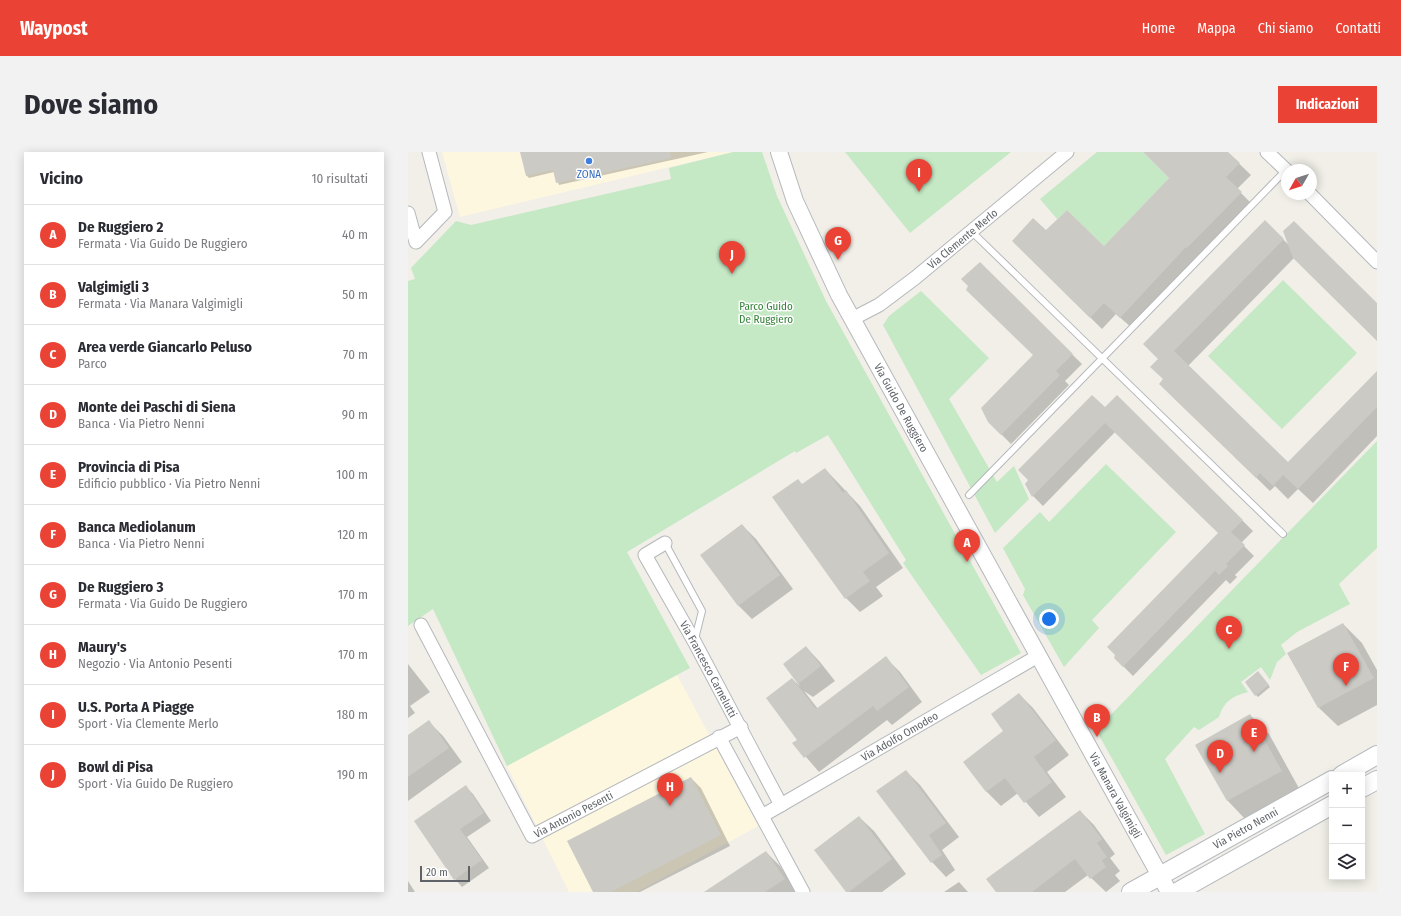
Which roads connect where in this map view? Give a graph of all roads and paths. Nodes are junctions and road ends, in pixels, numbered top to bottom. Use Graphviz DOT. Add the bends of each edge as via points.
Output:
graph roads {
  1 [pos="429,152"];
  2 [pos="779,152"];
  3 [pos="1067,152"];
  4 [pos="1267,152"];
  5 [pos="1281,166"];
  6 [pos="1281,176"];
  7 [pos="1317,200"];
  8 [pos="408,213"];
  9 [pos="972,231"];
  10 [pos="1372,249"];
  11 [pos="1377,262"];
  12 [pos="852,319"];
  13 [pos="1102,359"];
  14 [pos="969,495"];
  15 [pos="1283,534"];
  16 [pos="665,543"];
  17 [pos="421,625"];
  18 [pos="694,641"];
  19 [pos="1038,656"];
  20 [pos="741,727"];
  21 [pos="719,737"];
  22 [pos="1377,755"];
  23 [pos="1347,772"];
  24 [pos="1377,780"];
  25 [pos="1329,782"];
  26 [pos="1365,786"];
  27 [pos="781,805"];
  28 [pos="1329,807"];
  29 [pos="762,816"];
  30 [pos="1164,884"];
  31 [pos="803,892"];
  32 [pos="1131,892"];
  33 [pos="1177,892"];
  1 -- 8 [label="street" via="445,212 416,242"];
  2 -- 12 [label="street, Via Guido De Ruggiero" via="803,219"];
  3 -- 9 [label="street, Via Clemente Merlo"];
  4 -- 5 [label="street"];
  6 -- 13 [label="lane"];
  7 -- 10 [label="street"];
  9 -- 12 [label="street, Via Clemente Merlo" via="879,305"];
  9 -- 13 [label="lane"];
  10 -- 11 [label="street"];
  12 -- 19 [label="street, Via Guido De Ruggiero"];
  13 -- 14 [label="lane"];
  13 -- 15 [label="lane"];
  16 -- 18 [label="lane" via="702,611"];
  16 -- 18 [label="street, Via Francesco Carnelutti" via="645,555"];
  17 -- 21 [label="street, Via Antonio Pesenti" via="532,836"];
  18 -- 20 [label="street, Via Francesco Carnelutti"];
  19 -- 27 [label="street, Via Adolfo Omodeo"];
  19 -- 30 [label="street, Via Manara Valgimigli"];
  20 -- 21 [label="street, Via Antonio Pesenti"];
  20 -- 27 [label="street, Via Francesco Carnelutti"];
  21 -- 29 [label="street"];
  22 -- 23 [label="main road"];
  24 -- 26 [label="main road"];
  25 -- 30 [label="main road, Via Pietro Nenni"];
  27 -- 29 [label="street, Via Adolfo Omodeo"];
  28 -- 33 [label="main road, Via Pietro Nenni"];
  29 -- 31 [label="street"];
  30 -- 32 [label="main road, Via Pietro Nenni"];
}
